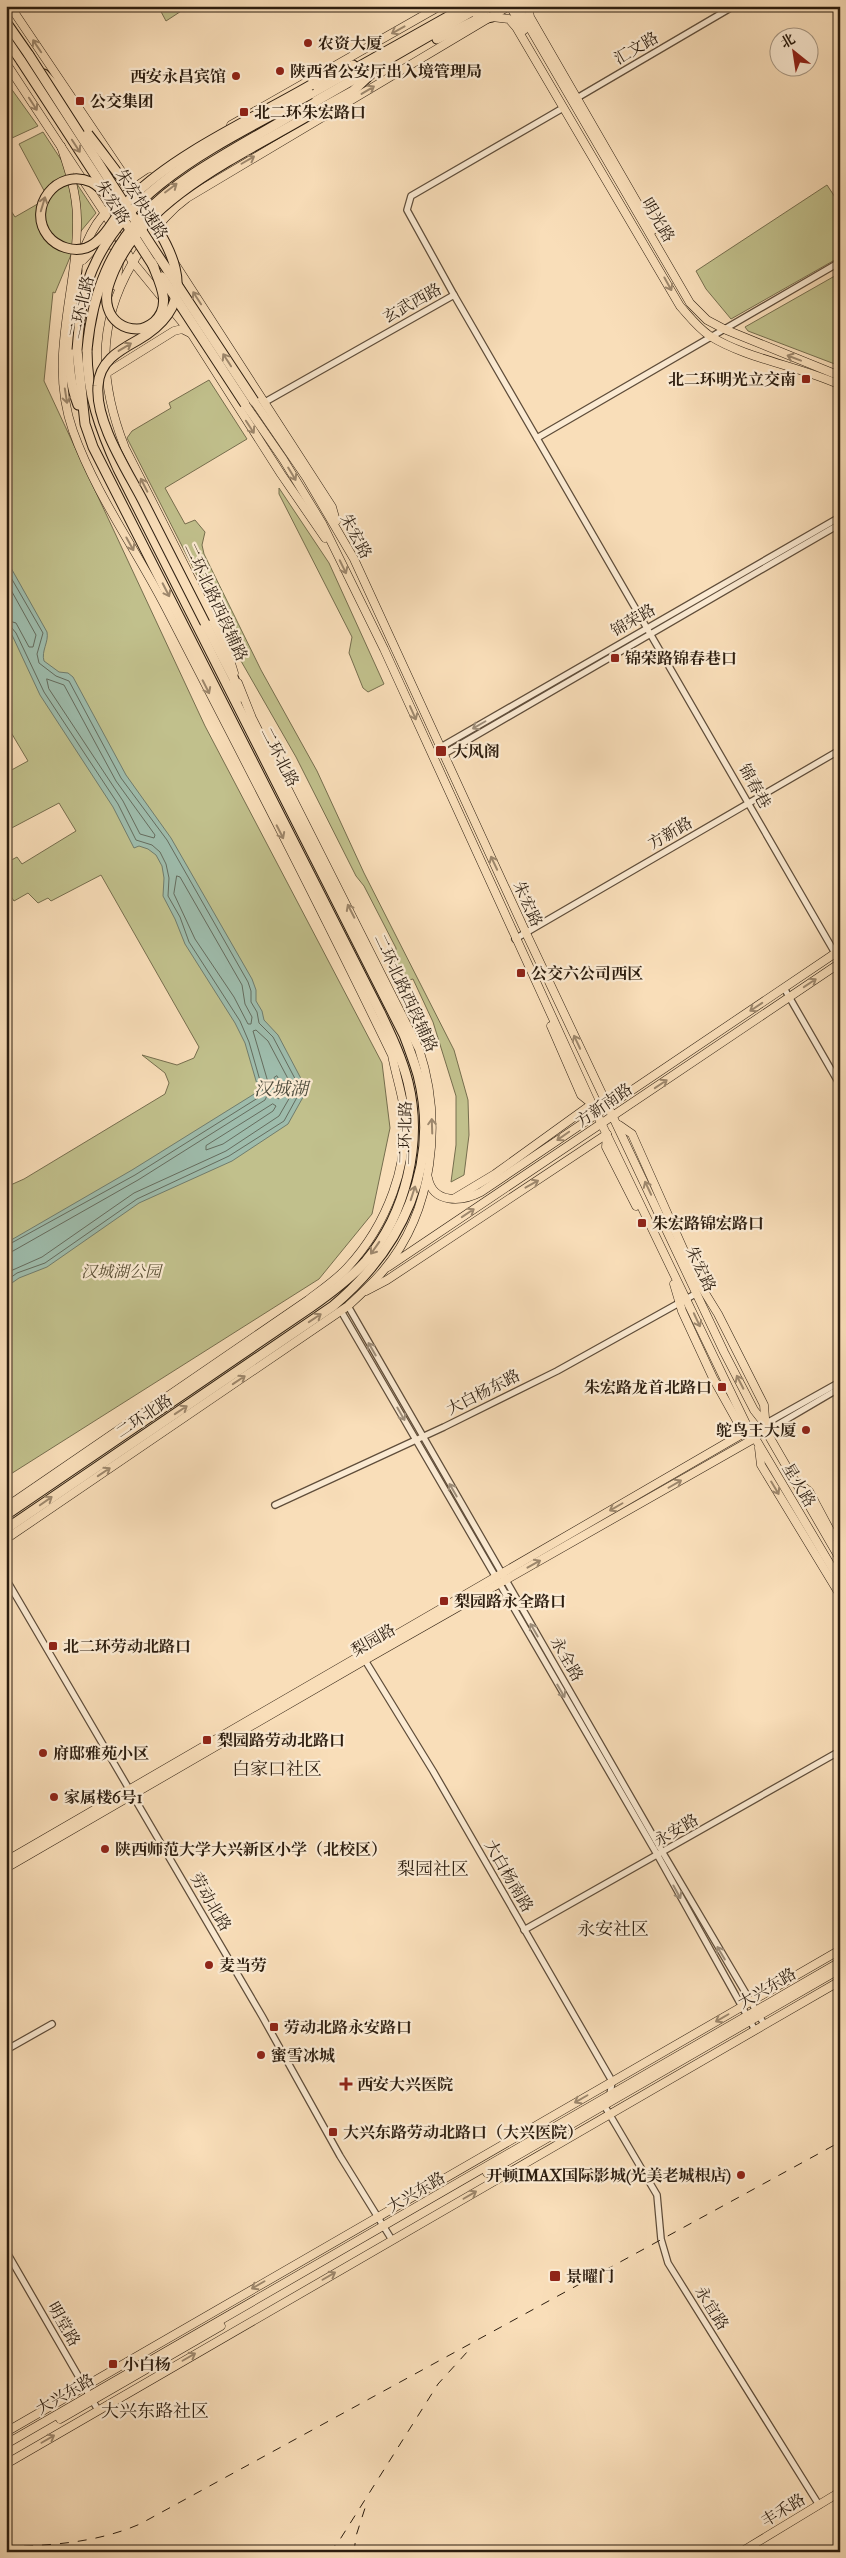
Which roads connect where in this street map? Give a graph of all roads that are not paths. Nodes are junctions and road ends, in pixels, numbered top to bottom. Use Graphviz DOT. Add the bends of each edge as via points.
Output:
graph roads {
  1 [pos="10,6"];
  2 [pos="440,6"];
  3 [pos="467,6"];
  4 [pos="481,6"];
  5 [pos="492,6"];
  6 [pos="509,6"];
  7 [pos="517,6"];
  8 [pos="528,6"];
  9 [pos="734,6"];
  10 [pos="457,7"];
  11 [pos="492,17"];
  12 [pos="6,22"];
  13 [pos="6,39"];
  14 [pos="435,39"];
  15 [pos="404,52"];
  16 [pos="382,54"];
  17 [pos="370,61"];
  18 [pos="6,63"];
  19 [pos="381,64"];
  20 [pos="37,67"];
  21 [pos="311,86"];
  22 [pos="353,91"];
  23 [pos="577,98"];
  24 [pos="564,108"];
  25 [pos="326,115"];
  26 [pos="61,146"];
  27 [pos="134,187"];
  28 [pos="112,202"];
  29 [pos="104,212"];
  30 [pos="635,216"];
  31 [pos="152,232"];
  32 [pos="652,255"];
  33 [pos="663,255"];
  34 [pos="132,262"];
  35 [pos="840,262"];
  36 [pos="152,263"];
  37 [pos="78,270"];
  38 [pos="70,284"];
  39 [pos="116,293"];
  40 [pos="454,294"];
  41 [pos="73,301"];
  42 [pos="724,329"];
  43 [pos="191,333"];
  44 [pos="710,336"];
  45 [pos="105,374"];
  46 [pos="840,376"];
  47 [pos="840,385"];
  48 [pos="254,401"];
  49 [pos="265,402"];
  50 [pos="245,404"];
  51 [pos="85,424"];
  52 [pos="537,438"];
  53 [pos="840,517"];
  54 [pos="840,524"];
  55 [pos="340,533"];
  56 [pos="335,551"];
  57 [pos="649,630"];
  58 [pos="229,656"];
  59 [pos="234,679"];
  60 [pos="242,705"];
  61 [pos="840,750"];
  62 [pos="442,751"];
  63 [pos="748,803"];
  64 [pos="526,933"];
  65 [pos="515,939"];
  66 [pos="838,952"];
  67 [pos="840,963"];
  68 [pos="784,988"];
  69 [pos="790,997"];
  70 [pos="840,1085"];
  71 [pos="592,1104"];
  72 [pos="608,1104"];
  73 [pos="596,1113"];
  74 [pos="614,1116"];
  75 [pos="602,1124"];
  76 [pos="618,1124"];
  77 [pos="607,1134"];
  78 [pos="427,1174"];
  79 [pos="444,1197"];
  80 [pos="384,1270"];
  81 [pos="688,1276"];
  82 [pos="697,1293"];
  83 [pos="706,1294"];
  84 [pos="359,1296"];
  85 [pos="683,1300"];
  86 [pos="344,1309"];
  87 [pos="840,1382"];
  88 [pos="840,1388"];
  89 [pos="766,1428"];
  90 [pos="749,1430"];
  91 [pos="423,1436"];
  92 [pos="416,1440"];
  93 [pos="757,1441"];
  94 [pos="794,1480"];
  95 [pos="275,1505"];
  96 [pos="6,1507"];
  97 [pos="6,1516"];
  98 [pos="795,1520"];
  99 [pos="6,1529"];
  100 [pos="815,1538"];
  101 [pos="6,1539"];
  102 [pos="840,1549"];
  103 [pos="840,1559"];
  104 [pos="6,1579"];
  105 [pos="500,1579"];
  106 [pos="837,1581"];
  107 [pos="840,1595"];
  108 [pos="363,1657"];
  109 [pos="840,1752"];
  110 [pos="130,1793"];
  111 [pos="660,1855"];
  112 [pos="6,1861"];
  113 [pos="6,1868"];
  114 [pos="524,1930"];
  115 [pos="840,1950"];
  116 [pos="840,1962"];
  117 [pos="840,1969"];
  118 [pos="840,1981"];
  119 [pos="750,2002"];
  120 [pos="741,2007"];
  121 [pos="757,2013"];
  122 [pos="748,2018"];
  123 [pos="52,2024"];
  124 [pos="764,2024"];
  125 [pos="755,2030"];
  126 [pos="6,2050"];
  127 [pos="612,2081"];
  128 [pos="610,2094"];
  129 [pos="604,2105"];
  130 [pos="609,2114"];
  131 [pos="377,2216"];
  132 [pos="385,2228"];
  133 [pos="392,2240"];
  134 [pos="6,2251"];
  135 [pos="84,2386"];
  136 [pos="91,2398"];
  137 [pos="98,2410"];
  138 [pos="6,2432"];
  139 [pos="6,2444"];
  140 [pos="6,2450"];
  141 [pos="6,2464"];
  142 [pos="840,2492"];
  143 [pos="819,2505"];
  144 [pos="741,2552"];
  27 -- 1 [label="main road, 朱宏路, one-way"];
  2 -- 21 [label="main road, one-way"];
  3 -- 16 [label="highway, 二环北路"];
  4 -- 15 [label="highway, 二环北路"];
  5 -- 14 [label="highway"];
  6 -- 11 [label="main road"];
  6 -- 30 [label="main road, 明光路"];
  7 -- 30 [label="main road, 明光路"];
  8 -- 23 [label="main road" via="530,17"];
  9 -- 23 [label="street, 汇文路"];
  10 -- 16 [label="highway"];
  11 -- 14 [label="highway" via="476,20"];
  11 -- 24 [label="main road, 明光路" via="504,17 512,22"];
  25 -- 11 [label="main road, one-way"];
  12 -- 20 [label="highway, 朱宏快速路, bridge"];
  13 -- 28 [label="highway, 朱宏快速路, one-way, bridge"];
  14 -- 15 [label="highway"];
  15 -- 19 [label="highway, 二环北路"];
  16 -- 17 [label="highway, 二环北路"];
  17 -- 21 [label="highway, 二环北路"];
  17 -- 21 [label="highway" via="350,66"];
  18 -- 26 [label="main road, 朱宏路, one-way"];
  19 -- 22 [label="highway"];
  60 -- 19 [label="highway, 二环北路, one-way, bridge" via="147,527 99,426 91,399 87,350 96,296 108,264 144,212 175,185"];
  48 -- 20 [label="highway, 朱宏快速路, one-way, bridge"];
  59 -- 20 [label="highway, one-way, bridge" via="108,431 98,395 99,373 110,358 149,334 167,316 176,295 175,268 155,222 54,85"];
  21 -- 27 [label="main road" via="246,115"];
  21 -- 28 [label="highway, one-way, bridge" via="164,171 131,198 105,232 87,247 70,249 60,245 47,235 42,224 40,211 43,200 55,185 66,180 90,181"];
  21 -- 51 [label="highway, 二环北路, bridge" via="156,187 108,240 90,275 80,310 77,350"];
  22 -- 25 [label="highway"];
  22 -- 36 [label="highway, bridge" via="189,186 160,210 131,241 118,261 107,290 113,319 124,327 142,329 162,311 165,298"];
  23 -- 33 [label="main road" via="650,224"];
  24 -- 32 [label="main road, 明光路"];
  24 -- 40 [label="street" via="411,196 407,210"];
  31 -- 25 [label="main road, one-way" via="175,207 202,187"];
  26 -- 29 [label="main road, 朱宏路"];
  26 -- 38 [label="main road" via="72,180 77,216"];
  27 -- 29 [label="main road"];
  27 -- 31 [label="main road, 朱宏路"];
  28 -- 36 [label="highway, 朱宏快速路, bridge"];
  29 -- 34 [label="main road, 朱宏路"];
  29 -- 37 [label="main road" via="89,238"];
  30 -- 32 [label="main road, 明光路"];
  30 -- 33 [label="main road, 明光路"];
  31 -- 34 [label="main road"];
  49 -- 31 [label="main road, 朱宏路, one-way"];
  32 -- 44 [label="main road, 明光路, one-way" via="680,306"];
  33 -- 42 [label="main road, 明光路" via="690,302 707,320"];
  34 -- 39 [label="main road"];
  34 -- 43 [label="main road, 朱宏路"];
  35 -- 42 [label="street"];
  36 -- 50 [label="highway, 朱宏快速路, bridge"];
  37 -- 38 [label="main road"];
  37 -- 39 [label="main road" via="98,244 113,245 120,256"];
  37 -- 41 [label="highway"];
  38 -- 41 [label="main road"];
  38 -- 96 [label="main road, one-way" via="62,368 73,430 92,474 164,604 392,1055 403,1105 403,1136 398,1178 383,1216 364,1249 345,1270 308,1300"];
  39 -- 45 [label="main road, 二环北路西段辅路" via="106,341"];
  40 -- 49 [label="street, 玄武西路"];
  40 -- 52 [label="street, 玄武西路"];
  41 -- 51 [label="highway" via="69,366 72,388"];
  42 -- 44 [label="street"];
  46 -- 42 [label="main road, 明光路, one-way"];
  43 -- 45 [label="main road" via="174,330"];
  43 -- 56 [label="main road, 朱宏路, one-way" via="281,474"];
  44 -- 47 [label="main road, 明光路"];
  44 -- 52 [label="street"];
  58 -- 45 [label="main road, 二环北路西段辅路, one-way" via="125,448 113,416"];
  48 -- 55 [label="main road, 朱宏路"];
  49 -- 55 [label="main road, 朱宏路" via="332,507"];
  50 -- 56 [label="main road, 朱宏路, one-way" via="283,459"];
  51 -- 97 [label="highway, 二环北路, one-way" via="106,474 400,1054 409,1084 413,1135 408,1179 402,1197 377,1246 349,1278 303,1313"];
  52 -- 57 [label="street, 玄武西路"];
  53 -- 57 [label="street, 锦荣路"];
  54 -- 57 [label="street, 锦荣路"];
  55 -- 62 [label="main road, 朱宏路"];
  56 -- 65 [label="main road, 朱宏路, one-way" via="384,649"];
  57 -- 62 [label="street, 锦荣路"];
  57 -- 63 [label="street, 锦春巷"];
  58 -- 59 [label="main road"];
  58 -- 60 [label="main road, 二环北路西段辅路"];
  59 -- 60 [label="highway"];
  78 -- 60 [label="main road, 二环北路西段辅路, one-way" via="432,1134 431,1106 419,1049"];
  99 -- 60 [label="highway, 二环北路, one-way" via="333,1306 356,1286 385,1252 400,1227 414,1191 421,1157 424,1112 418,1074 404,1035"];
  61 -- 63 [label="street, 方新路"];
  64 -- 62 [label="main road, 朱宏路, one-way"];
  63 -- 64 [label="street, 方新路"];
  63 -- 66 [label="street, 锦春巷"];
  64 -- 65 [label="street, 方新路"];
  72 -- 64 [label="main road, 朱宏路, one-way"];
  65 -- 71 [label="main road, 朱宏路"];
  66 -- 68 [label="main road, 方新南路"];
  69 -- 67 [label="main road, 方新南路, one-way"];
  68 -- 69 [label="street"];
  68 -- 72 [label="main road, 方新南路, one-way"];
  69 -- 70 [label="street"];
  74 -- 69 [label="main road, 方新南路, one-way"];
  71 -- 73 [label="main road, 朱宏路"];
  71 -- 79 [label="main road" via="469,1190 455,1198"];
  72 -- 73 [label="main road, 方新南路"];
  72 -- 74 [label="main road, 朱宏路"];
  73 -- 75 [label="main road, 朱宏路"];
  73 -- 79 [label="main road, 方新南路, one-way" via="481,1192 460,1200"];
  74 -- 75 [label="main road, 方新南路"];
  74 -- 76 [label="main road, 朱宏路"];
  75 -- 77 [label="main road, 朱宏路"];
  80 -- 75 [label="main road, 方新南路, one-way"];
  81 -- 76 [label="main road, 朱宏路, one-way"];
  76 -- 83 [label="main road" via="632,1134"];
  84 -- 77 [label="main road, one-way"];
  77 -- 85 [label="main road, 朱宏路"];
  78 -- 79 [label="main road" via="430,1186"];
  78 -- 80 [label="main road, 二环北路西段辅路" via="406,1236"];
  80 -- 84 [label="main road, 二环北路西段辅路"];
  81 -- 82 [label="main road, 朱宏路"];
  81 -- 83 [label="main road"];
  82 -- 85 [label="street, 大白杨东路"];
  89 -- 82 [label="main road, 朱宏路, one-way"];
  83 -- 89 [label="main road" via="764,1405"];
  84 -- 86 [label="main road, 二环北路西段辅路"];
  85 -- 90 [label="main road, 朱宏路, one-way"];
  85 -- 91 [label="street, 大白杨东路" via="557,1370"];
  91 -- 86 [label="street, 永全路, one-way"];
  86 -- 92 [label="street, 永全路, one-way"];
  101 -- 86 [label="main road, 二环北路西段辅路, one-way"];
  87 -- 89 [label="street"];
  88 -- 89 [label="street"];
  89 -- 90 [label="street"];
  89 -- 93 [label="street"];
  89 -- 94 [label="main road, 星火路"];
  90 -- 93 [label="main road, 星火路"];
  90 -- 105 [label="main road, 梨园路, one-way"];
  91 -- 92 [label="street, 大白杨东路"];
  105 -- 91 [label="street, 永全路, one-way"];
  92 -- 95 [label="street, 大白杨东路"];
  92 -- 105 [label="street, 永全路"];
  93 -- 98 [label="main road, one-way" via="761,1465"];
  93 -- 100 [label="main road, 星火路"];
  105 -- 93 [label="main road, 梨园路, one-way"];
  94 -- 102 [label="main road" via="809,1491"];
  94 -- 103 [label="main road, 星火路"];
  98 -- 100 [label="main road"];
  98 -- 106 [label="main road"];
  100 -- 106 [label="main road, 星火路"];
  104 -- 110 [label="street, 劳动北路"];
  105 -- 108 [label="main road, 梨园路"];
  105 -- 111 [label="street, 永全路"];
  106 -- 107 [label="main road"];
  108 -- 110 [label="main road, 梨园路"];
  108 -- 114 [label="street, 大白杨南路"];
  109 -- 111 [label="street, 永安路"];
  110 -- 112 [label="main road, 梨园路"];
  110 -- 113 [label="main road, 梨园路"];
  110 -- 131 [label="street, 劳动北路"];
  111 -- 114 [label="street, 永安路"];
  119 -- 111 [label="street, 永全路, one-way"];
  111 -- 120 [label="street, 永全路, one-way"];
  114 -- 127 [label="street, 大白杨南路"];
  115 -- 119 [label="main road"];
  116 -- 121 [label="main road, 大兴东路"];
  117 -- 121 [label="main road, 大兴东路"];
  118 -- 124 [label="main road"];
  119 -- 120 [label="main road"];
  119 -- 121 [label="street, 永全路"];
  120 -- 122 [label="street, 永全路"];
  120 -- 127 [label="main road, one-way"];
  121 -- 122 [label="main road, 大兴东路"];
  121 -- 124 [label="street, 永全路"];
  122 -- 125 [label="street, 永全路"];
  122 -- 128 [label="main road, 大兴东路"];
  122 -- 129 [label="main road, 大兴东路"];
  123 -- 126 [label="street"];
  124 -- 125 [label="main road"];
  125 -- 130 [label="main road"];
  127 -- 128 [label="street"];
  127 -- 131 [label="main road, one-way"];
  128 -- 129 [label="street"];
  128 -- 132 [label="main road, 大兴东路"];
  129 -- 130 [label="street"];
  129 -- 132 [label="main road, 大兴东路"];
  133 -- 130 [label="main road, one-way"];
  130 -- 143 [label="street, 永宜路" via="657,2196 661,2239 668,2263"];
  131 -- 132 [label="street, 劳动北路"];
  131 -- 135 [label="main road, one-way"];
  132 -- 133 [label="street, 劳动北路"];
  132 -- 136 [label="main road, 大兴东路"];
  137 -- 133 [label="main road, one-way"];
  134 -- 135 [label="street, 明堂路"];
  135 -- 136 [label="street, 明堂路"];
  135 -- 138 [label="main road"];
  136 -- 137 [label="street, 明堂路"];
  136 -- 139 [label="main road, 大兴东路"];
  136 -- 140 [label="main road, 大兴东路"];
  141 -- 137 [label="main road, one-way"];
  142 -- 143 [label="main road, 丰禾路"];
  143 -- 144 [label="main road, 丰禾路"];
}
